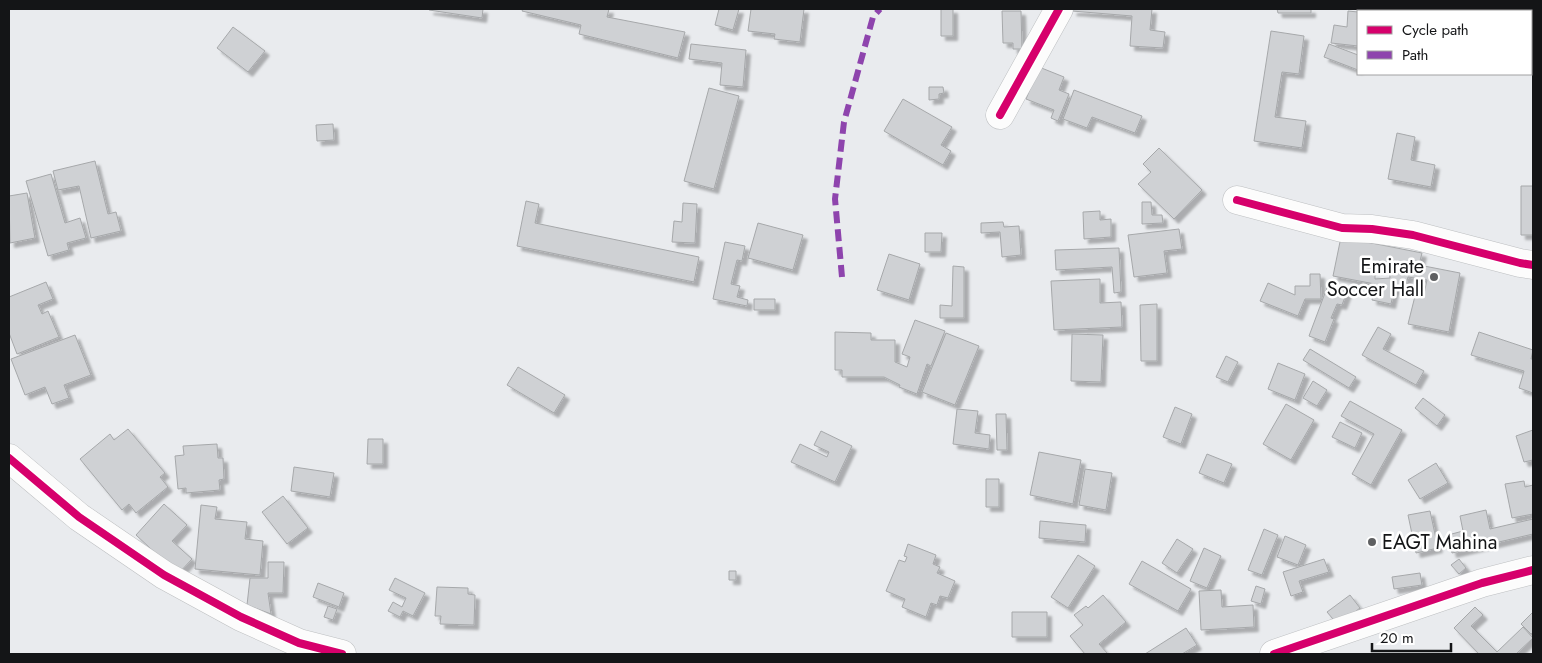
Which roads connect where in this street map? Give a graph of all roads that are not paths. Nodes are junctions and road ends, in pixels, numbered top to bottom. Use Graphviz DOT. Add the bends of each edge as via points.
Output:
graph roads {
  1 [pos="1059,9"];
  2 [pos="1000,115"];
  3 [pos="1237,200"];
  4 [pos="1533,265"];
  5 [pos="9,458"];
  6 [pos="1533,570"];
  7 [pos="342,654"];
  8 [pos="1274,654"];
  1 -- 2 [label="street"];
  3 -- 4 [label="street" via="1342,228 1413,235"];
  5 -- 7 [label="street" via="79,518 164,575 241,618 299,643"];
  6 -- 8 [label="street" via="1482,583"];
}
